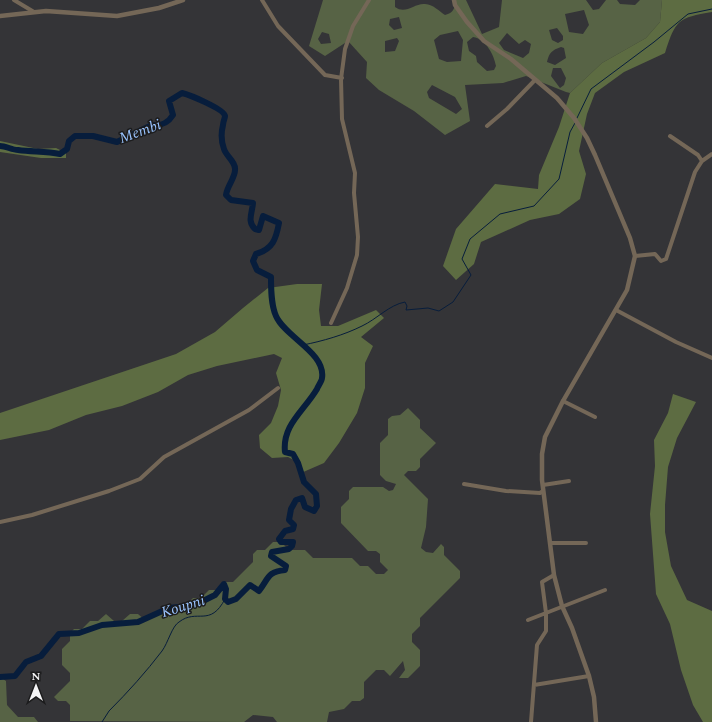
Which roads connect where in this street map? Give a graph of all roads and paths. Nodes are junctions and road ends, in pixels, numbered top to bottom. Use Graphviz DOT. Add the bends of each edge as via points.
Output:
graph roads {
  1 [pos="14,0"];
  2 [pos="183,0"];
  3 [pos="262,0"];
  4 [pos="369,0"];
  5 [pos="454,0"];
  6 [pos="34,12"];
  7 [pos="0,16"];
  8 [pos="342,78"];
  9 [pos="535,80"];
  10 [pos="487,126"];
  11 [pos="670,136"];
  12 [pos="712,154"];
  13 [pos="702,161"];
  14 [pos="635,256"];
  15 [pos="616,310"];
  16 [pos="331,323"];
  17 [pos="712,358"];
  18 [pos="278,388"];
  19 [pos="563,401"];
  20 [pos="595,417"];
  21 [pos="569,481"];
  22 [pos="464,484"];
  23 [pos="543,485"];
  24 [pos="543,492"];
  25 [pos="0,522"];
  26 [pos="550,543"];
  27 [pos="586,543"];
  28 [pos="554,575"];
  29 [pos="605,590"];
  30 [pos="562,606"];
  31 [pos="546,613"];
  32 [pos="528,620"];
  33 [pos="589,676"];
  34 [pos="534,685"];
  35 [pos="531,722"];
  36 [pos="596,722"];
  1 -- 6 [label="street"];
  2 -- 6 [label="street" via="159,8 117,16 61,11"];
  3 -- 8 [label="street" via="278,26 325,75"];
  4 -- 8 [label="street" via="353,26 345,49"];
  5 -- 9 [label="street" via="466,22 484,41 511,59"];
  6 -- 7 [label="street"];
  8 -- 16 [label="street" via="342,119 355,172 358,237 357,255 347,288"];
  9 -- 10 [label="street"];
  9 -- 14 [label="street" via="557,98 587,138 630,238"];
  11 -- 13 [label="street" via="698,155"];
  12 -- 13 [label="street"];
  13 -- 14 [label="street" via="695,172 666,259 661,261 655,254"];
  14 -- 15 [label="street" via="630,282"];
  15 -- 17 [label="street"];
  15 -- 19 [label="street"];
  18 -- 25 [label="street" via="249,410 164,457 140,479 109,492"];
  19 -- 20 [label="street"];
  19 -- 23 [label="street" via="545,437 541,469"];
  21 -- 23 [label="street"];
  22 -- 24 [label="street" via="506,491"];
  23 -- 24 [label="street"];
  24 -- 26 [label="street"];
  26 -- 27 [label="street"];
  26 -- 28 [label="street"];
  28 -- 30 [label="street"];
  28 -- 31 [label="street" via="542,582"];
  29 -- 30 [label="street"];
  30 -- 31 [label="street"];
  30 -- 33 [label="street"];
  31 -- 32 [label="street"];
  31 -- 34 [label="street" via="546,631 537,645"];
  33 -- 34 [label="street"];
  33 -- 36 [label="street"];
  34 -- 35 [label="street"];
}
